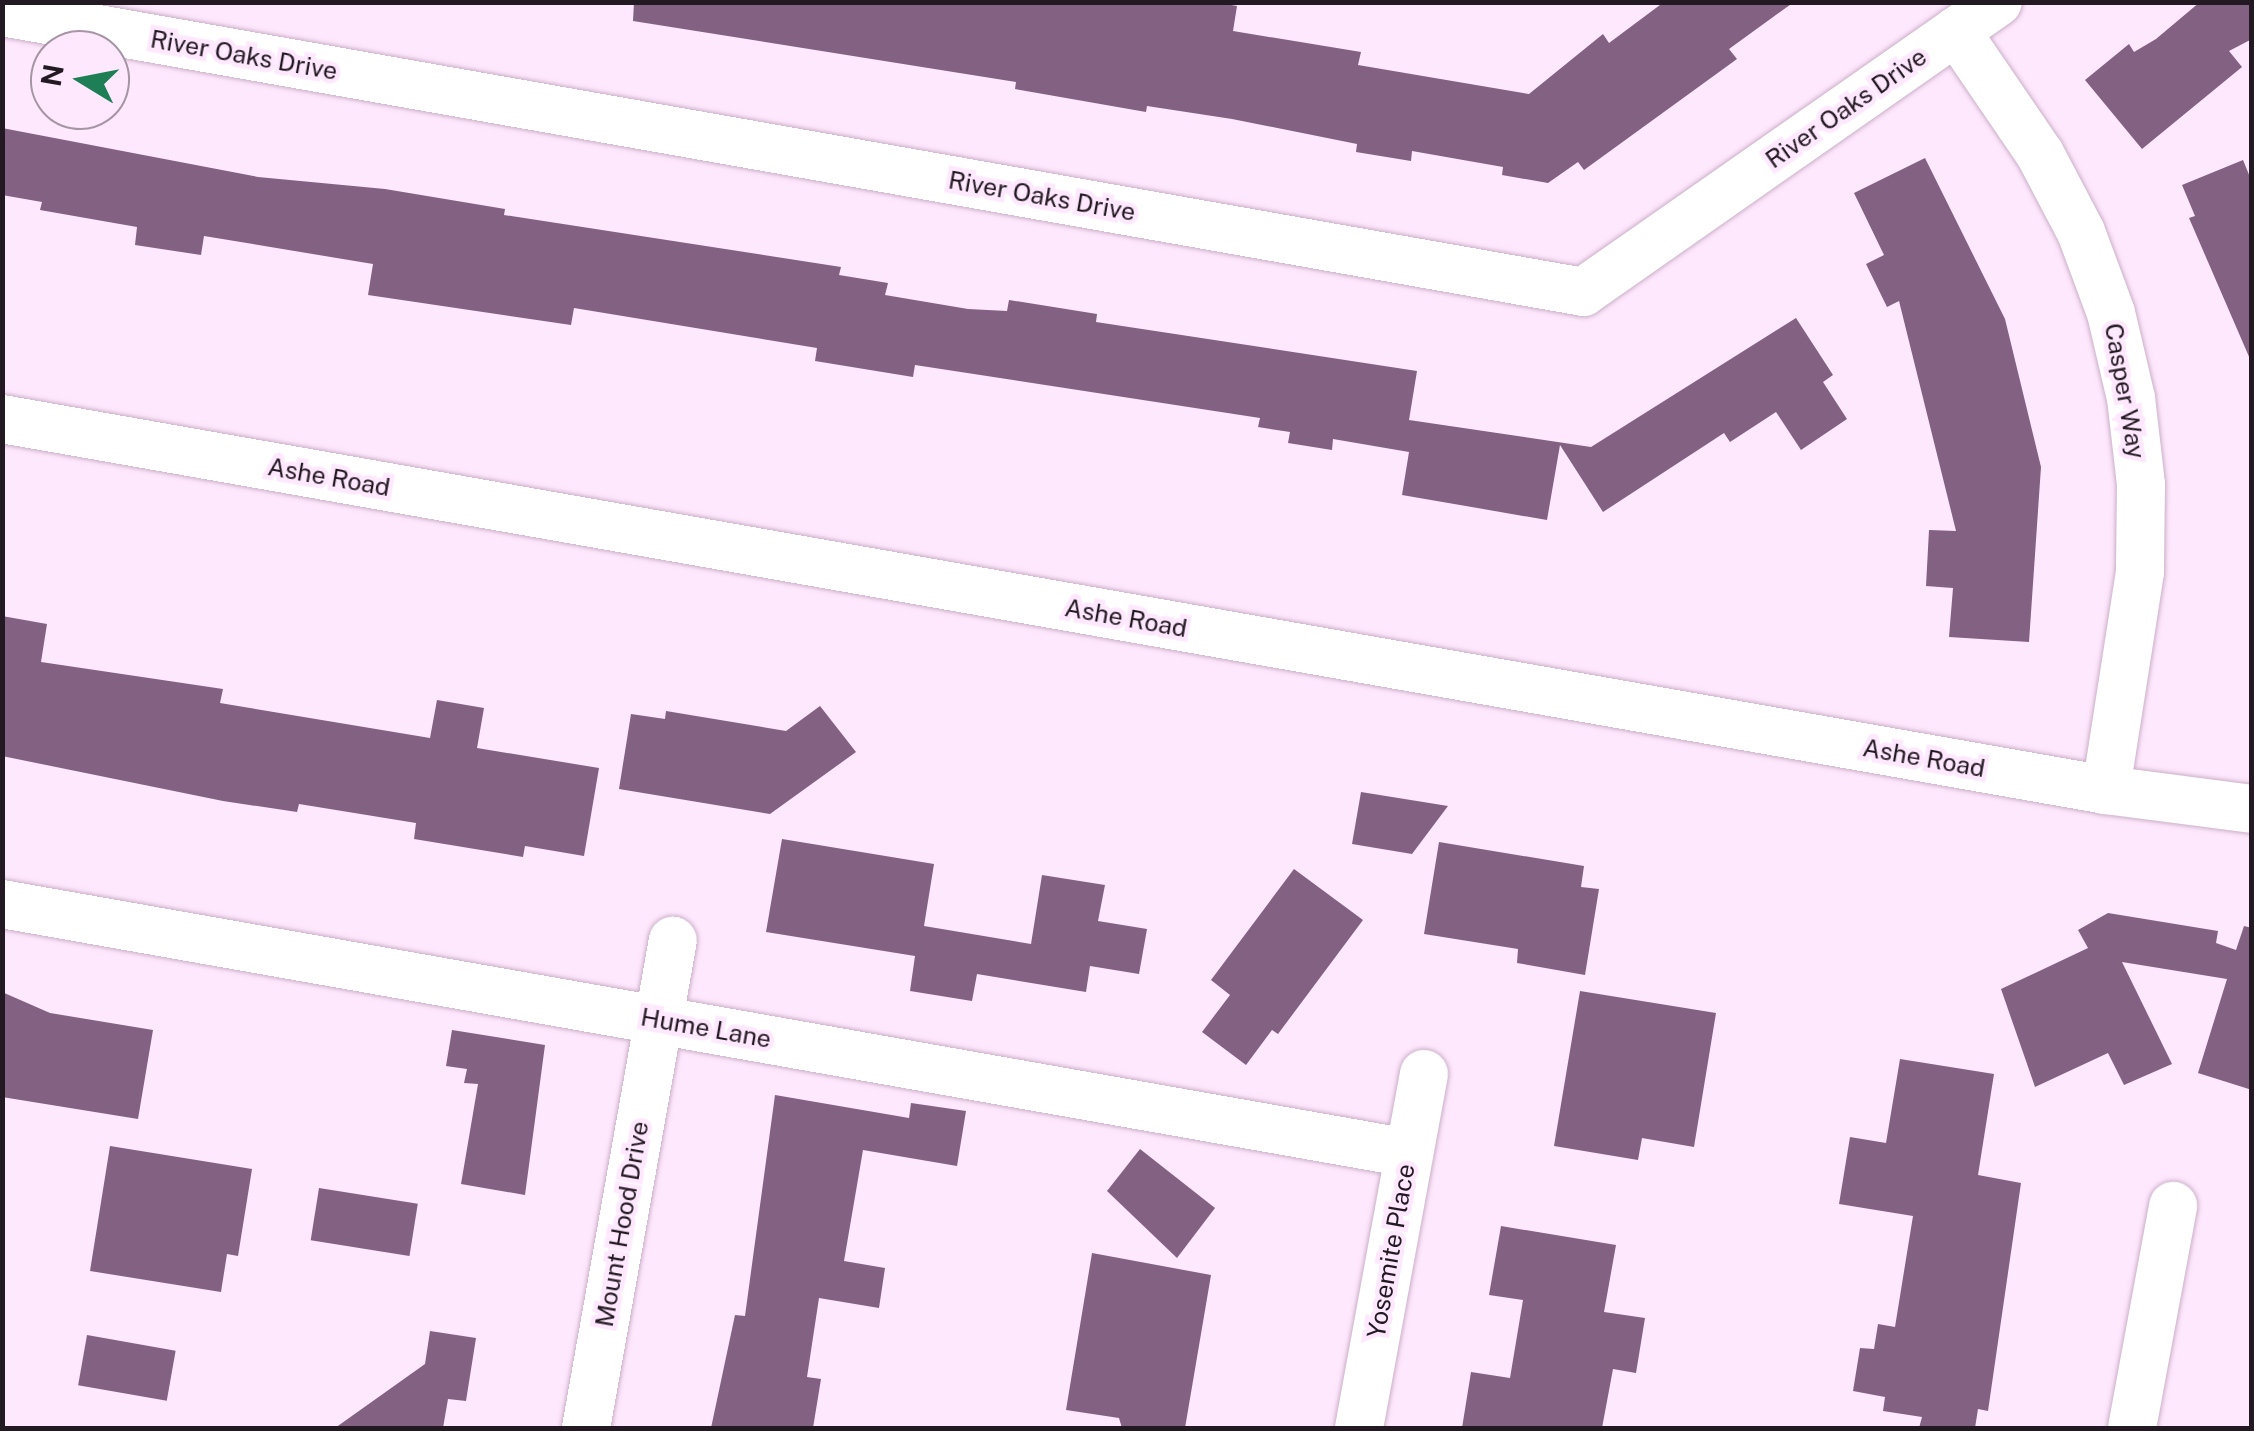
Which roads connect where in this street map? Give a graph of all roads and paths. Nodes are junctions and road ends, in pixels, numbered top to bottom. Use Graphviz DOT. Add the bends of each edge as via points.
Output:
graph roads {
  1 [pos="1998,2"];
  2 [pos="2,12"];
  3 [pos="1956,31"];
  4 [pos="2,419"];
  5 [pos="2106,790"];
  6 [pos="2252,809"];
  7 [pos="2,904"];
  8 [pos="674,941"];
  9 [pos="659,1020"];
  10 [pos="1424,1074"];
  11 [pos="1409,1153"];
  12 [pos="2173,1206"];
  13 [pos="586,1428"];
  14 [pos="1358,1428"];
  15 [pos="2132,1428"];
  1 -- 3 [label="street, River Oaks Drive"];
  2 -- 3 [label="street, River Oaks Drive" via="1583,292"];
  3 -- 5 [label="street, Casper Way" via="2040,154 2081,232 2132,398 2142,485 2140,572"];
  4 -- 5 [label="street, Ashe Road"];
  5 -- 6 [label="street, Ashe Road"];
  7 -- 9 [label="street, Hume Lane"];
  8 -- 9 [label="street, Mount Hood Drive"];
  9 -- 11 [label="street, Hume Lane"];
  9 -- 13 [label="street, Mount Hood Drive"];
  10 -- 11 [label="street, Yosemite Place"];
  11 -- 14 [label="street, Yosemite Place"];
  12 -- 15 [label="street"];
}
